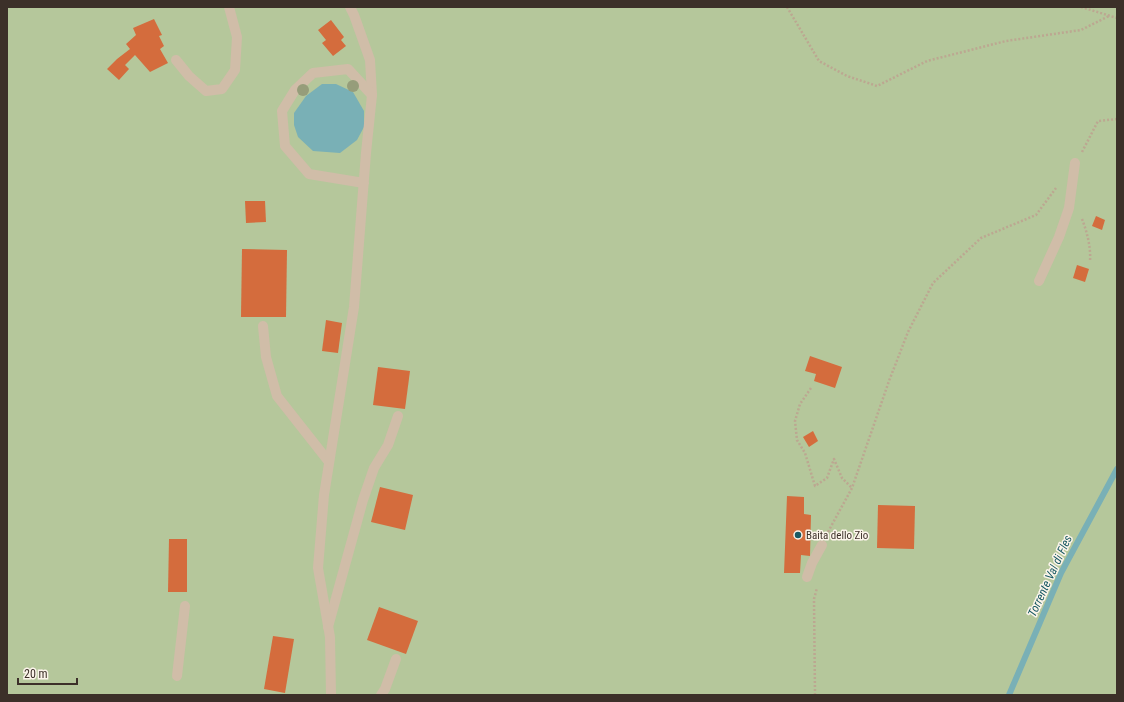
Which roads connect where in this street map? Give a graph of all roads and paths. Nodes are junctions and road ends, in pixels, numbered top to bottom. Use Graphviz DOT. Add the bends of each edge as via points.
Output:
graph roads {
  1 [pos="229,7"];
  2 [pos="350,7"];
  3 [pos="786,7"];
  4 [pos="1081,7"];
  5 [pos="1109,16"];
  6 [pos="1117,18"];
  7 [pos="176,60"];
  8 [pos="372,95"];
  9 [pos="1117,119"];
  10 [pos="1075,163"];
  11 [pos="364,183"];
  12 [pos="1057,187"];
  13 [pos="1081,217"];
  14 [pos="1090,261"];
  15 [pos="1039,281"];
  16 [pos="263,326"];
  17 [pos="811,388"];
  18 [pos="398,416"];
  19 [pos="329,462"];
  20 [pos="852,488"];
  21 [pos="830,529"];
  22 [pos="829,535"];
  23 [pos="822,544"];
  24 [pos="807,577"];
  25 [pos="818,586"];
  26 [pos="185,606"];
  27 [pos="328,627"];
  28 [pos="396,659"];
  29 [pos="177,676"];
  30 [pos="331,695"];
  31 [pos="381,695"];
  32 [pos="815,695"];
  1 -- 7 [label="street" via="237,37 235,70 222,89 206,91"];
  2 -- 8 [label="street" via="370,60"];
  3 -- 5 [label="path" via="819,61 848,76 877,86 927,61 1006,41 1081,30"];
  4 -- 5 [label="path"];
  5 -- 6 [label="path"];
  8 -- 11 [label="street"];
  8 -- 11 [label="street" via="348,68 313,73 295,90 282,111 285,146 309,174"];
  9 -- 10 [label="path" via="1098,121"];
  10 -- 15 [label="street" via="1069,208"];
  11 -- 19 [label="street" via="354,306"];
  12 -- 20 [label="path" via="1036,215 981,238 933,283 908,332"];
  13 -- 14 [label="path" via="1091,252"];
  16 -- 19 [label="street" via="266,356 278,396"];
  17 -- 20 [label="path" via="800,404 795,421 797,440 805,453 815,486 827,478 834,459 842,478"];
  18 -- 27 [label="street" via="388,445 374,468 363,500"];
  19 -- 27 [label="street" via="318,568"];
  20 -- 21 [label="path"];
  21 -- 22 [label="path"];
  21 -- 23 [label="path"];
  23 -- 24 [label="street"];
  25 -- 32 [label="path" via="814,599"];
  26 -- 29 [label="street"];
  27 -- 30 [label="street"];
  28 -- 31 [label="street"];
}
